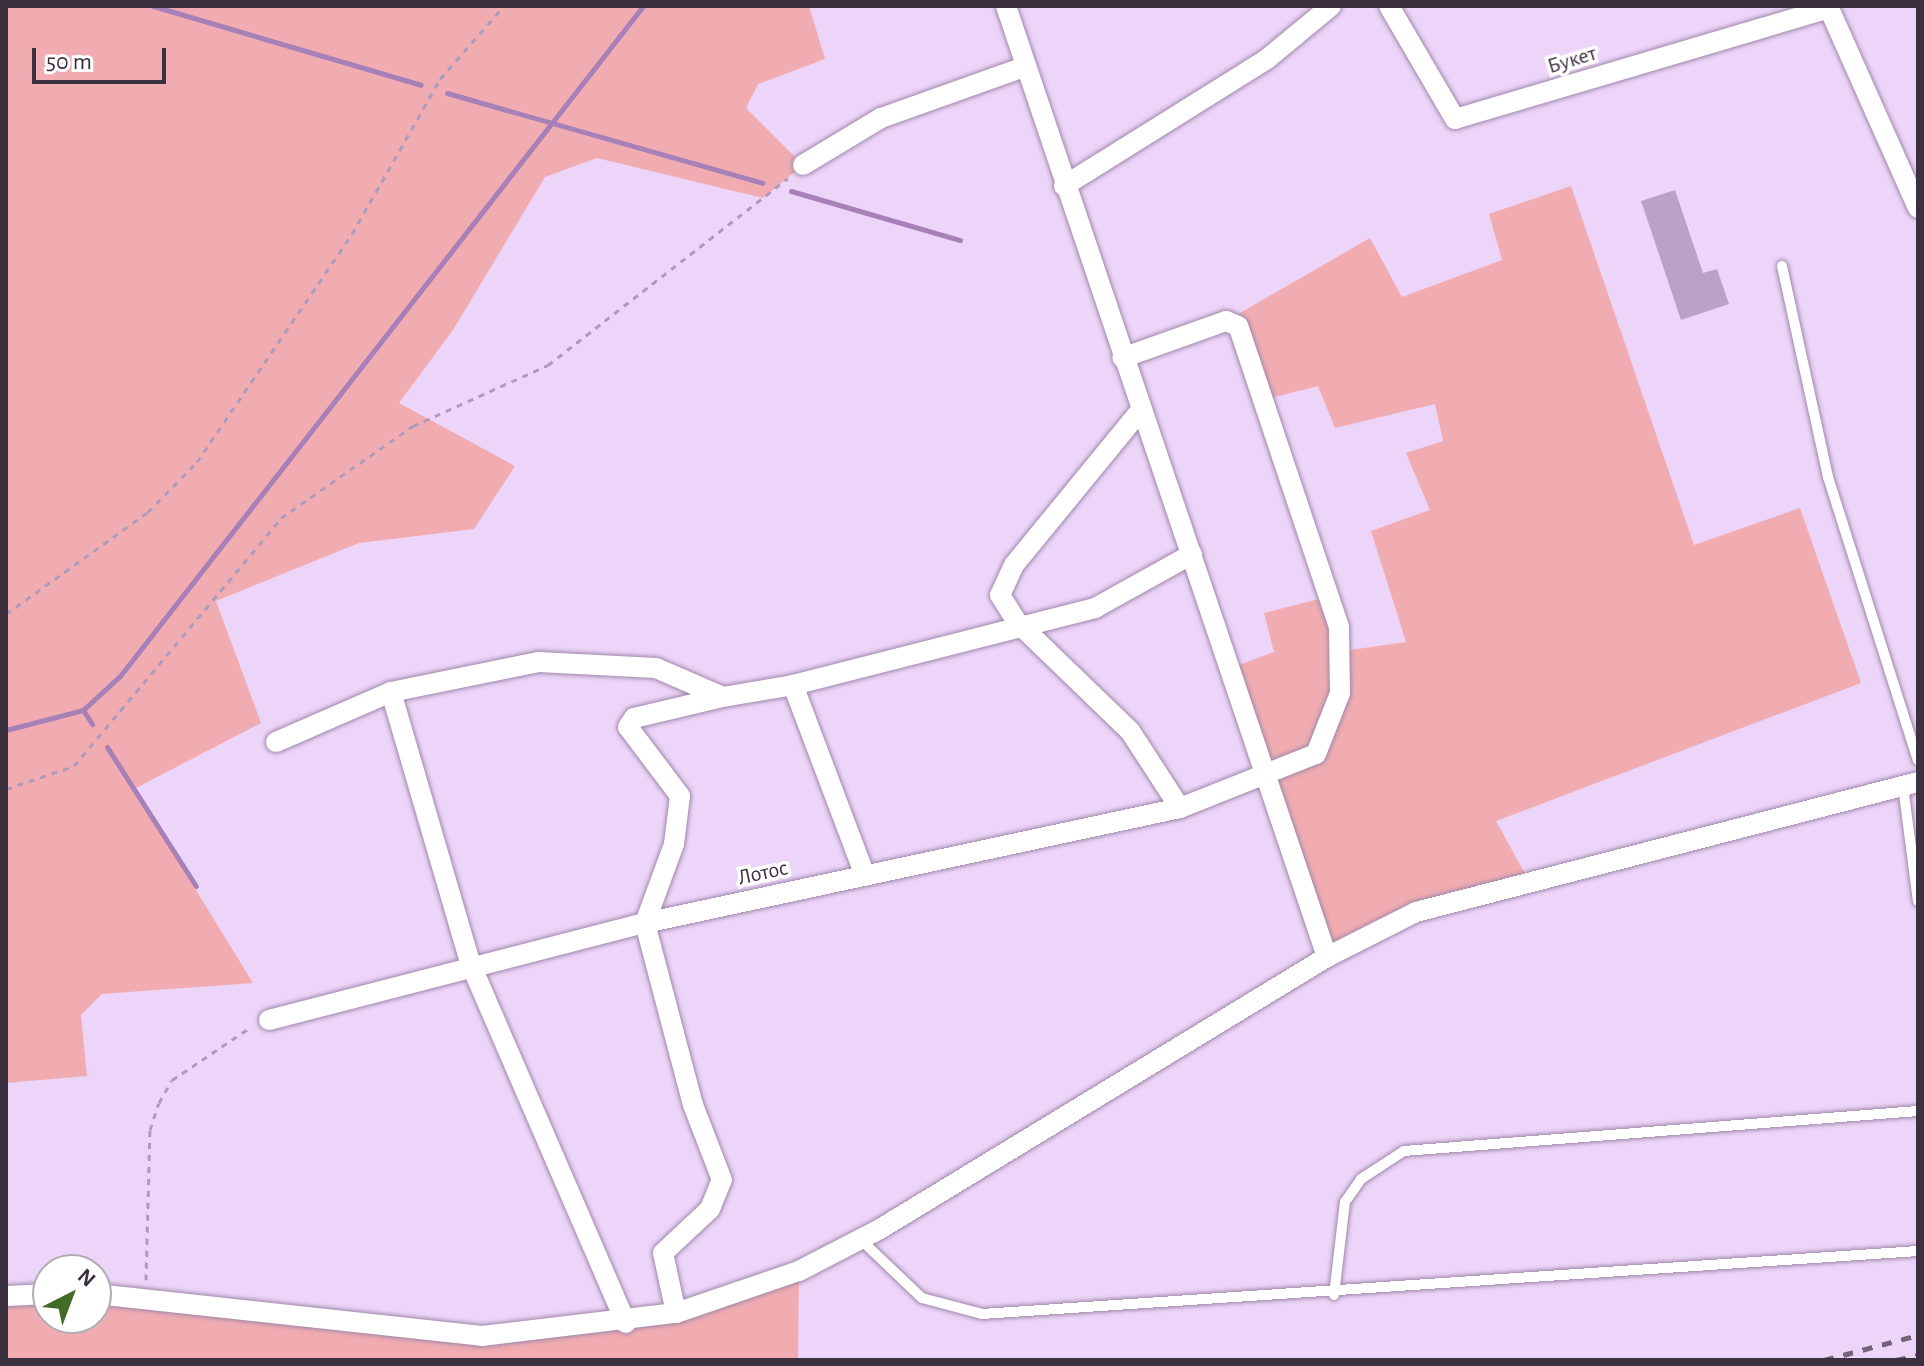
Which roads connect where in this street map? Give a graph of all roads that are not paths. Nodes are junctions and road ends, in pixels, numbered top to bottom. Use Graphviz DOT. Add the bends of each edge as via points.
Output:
graph roads {
  1 [pos="1006,6"];
  2 [pos="1331,6"];
  3 [pos="1389,6"];
  4 [pos="1828,7"];
  5 [pos="1024,67"];
  6 [pos="1910,161"];
  7 [pos="803,165"];
  8 [pos="1064,186"];
  9 [pos="1918,208"];
  10 [pos="1782,266"];
  11 [pos="1122,358"];
  12 [pos="1140,411"];
  13 [pos="1192,554"];
  14 [pos="1023,627"];
  15 [pos="793,685"];
  16 [pos="391,692"];
  17 [pos="723,697"];
  18 [pos="276,742"];
  19 [pos="1918,760"];
  20 [pos="1268,779"];
  21 [pos="1910,784"];
  22 [pos="1180,808"];
  23 [pos="865,876"];
  24 [pos="1918,901"];
  25 [pos="645,923"];
  26 [pos="1327,957"];
  27 [pos="471,965"];
  28 [pos="269,1020"];
  29 [pos="1918,1111"];
  30 [pos="860,1239"];
  31 [pos="1918,1251"];
  32 [pos="32,1295"];
  33 [pos="112,1295"];
  34 [pos="1334,1295"];
  35 [pos="6,1296"];
  36 [pos="676,1313"];
  37 [pos="626,1323"];
  1 -- 5 [label="street"];
  2 -- 8 [label="street" via="1254,68"];
  3 -- 4 [label="street, Букет" via="1455,119"];
  4 -- 6 [label="street"];
  5 -- 7 [label="street" via="881,118"];
  5 -- 8 [label="street"];
  6 -- 9 [label="street"];
  8 -- 11 [label="street"];
  10 -- 19 [label="lane" via="1828,477"];
  11 -- 12 [label="street"];
  11 -- 20 [label="street, Лотос" via="1226,321 1238,326 1343,652 1327,738 1302,764"];
  12 -- 13 [label="street"];
  12 -- 14 [label="street" via="1002,580 1000,595"];
  13 -- 14 [label="street" via="1127,595"];
  13 -- 20 [label="street"];
  14 -- 15 [label="street"];
  14 -- 22 [label="street" via="1130,731"];
  15 -- 17 [label="street"];
  15 -- 23 [label="street"];
  16 -- 17 [label="street" via="482,669 596,663 656,668"];
  16 -- 18 [label="street"];
  16 -- 27 [label="street"];
  17 -- 25 [label="street" via="634,718 628,727 680,796 674,844"];
  20 -- 22 [label="street, Лотос"];
  20 -- 26 [label="street"];
  21 -- 24 [label="lane"];
  21 -- 26 [label="street" via="1456,898"];
  22 -- 23 [label="street, Лотос"];
  23 -- 25 [label="street, Лотос"];
  25 -- 27 [label="street, Лотос"];
  25 -- 36 [label="street" via="693,1105 722,1180 710,1209 663,1253"];
  26 -- 30 [label="street"];
  27 -- 28 [label="street, Лотос"];
  27 -- 37 [label="street"];
  29 -- 34 [label="lane" via="1404,1151 1361,1179 1345,1202 1334,1245"];
  30 -- 34 [label="lane" via="922,1298 950,1311"];
  30 -- 36 [label="street" via="784,1277"];
  31 -- 34 [label="lane"];
  32 -- 35 [label="street"];
  33 -- 37 [label="street" via="420,1333 482,1336"];
  36 -- 37 [label="street"];
}
